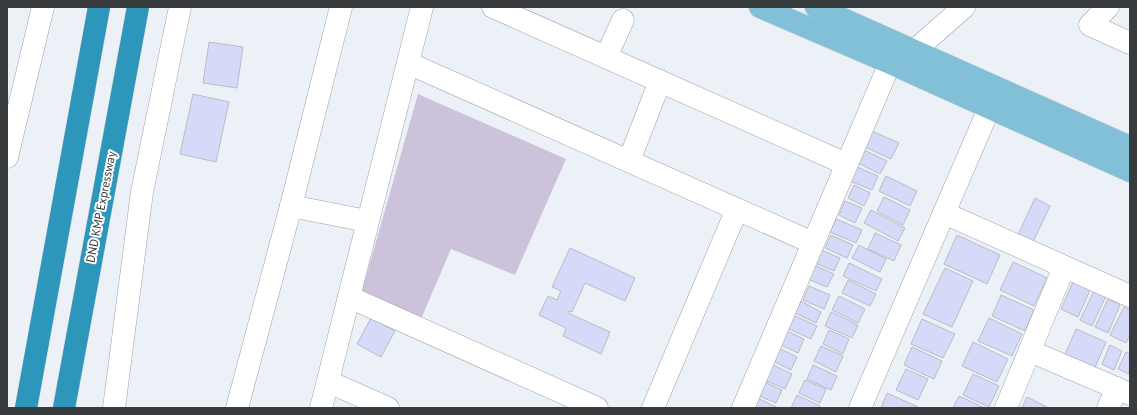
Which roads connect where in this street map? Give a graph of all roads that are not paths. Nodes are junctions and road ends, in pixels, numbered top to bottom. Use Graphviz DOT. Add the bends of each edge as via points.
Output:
graph roads {
  1 [pos="43,7"];
  2 [pos="99,7"];
  3 [pos="138,7"];
  4 [pos="180,7"];
  5 [pos="341,7"];
  6 [pos="422,7"];
  7 [pos="493,7"];
  8 [pos="760,7"];
  9 [pos="816,7"];
  10 [pos="964,7"];
  11 [pos="1108,7"];
  12 [pos="623,20"];
  13 [pos="1130,43"];
  14 [pos="914,51"];
  15 [pos="606,57"];
  16 [pos="408,63"];
  17 [pos="890,63"];
  18 [pos="660,81"];
  19 [pos="998,88"];
  20 [pos="989,108"];
  21 [pos="1130,147"];
  22 [pos="7,157"];
  23 [pos="629,161"];
  24 [pos="846,164"];
  25 [pos="1130,171"];
  26 [pos="291,206"];
  27 [pos="737,209"];
  28 [pos="944,213"];
  29 [pos="367,221"];
  30 [pos="813,243"];
  31 [pos="1064,267"];
  32 [pos="1130,296"];
  33 [pos="349,297"];
  34 [pos="1030,351"];
  35 [pos="329,382"];
  36 [pos="1123,391"];
  37 [pos="26,408"];
  38 [pos="64,408"];
  39 [pos="114,408"];
  40 [pos="237,408"];
  41 [pos="321,408"];
  42 [pos="388,408"];
  43 [pos="597,408"];
  44 [pos="653,408"];
  45 [pos="742,408"];
  46 [pos="860,408"];
  47 [pos="1006,408"];
  48 [pos="1108,408"];
  1 -- 22 [label="street"];
  2 -- 37 [label="highway"];
  3 -- 38 [label="highway, DND KMP Expressway"];
  4 -- 39 [label="street" via="142,192"];
  5 -- 26 [label="street"];
  6 -- 16 [label="street"];
  7 -- 15 [label="street"];
  8 -- 17 [label="main road"];
  9 -- 14 [label="main road"];
  10 -- 14 [label="street"];
  11 -- 13 [label="street" via="1090,25"];
  12 -- 15 [label="street"];
  14 -- 19 [label="main road"];
  15 -- 18 [label="street"];
  16 -- 23 [label="street"];
  16 -- 29 [label="street"];
  17 -- 20 [label="main road"];
  17 -- 24 [label="street"];
  18 -- 23 [label="street"];
  18 -- 24 [label="street"];
  19 -- 20 [label="street"];
  19 -- 21 [label="main road"];
  20 -- 25 [label="main road"];
  20 -- 28 [label="street"];
  23 -- 27 [label="street"];
  24 -- 30 [label="street"];
  26 -- 29 [label="street"];
  26 -- 40 [label="street"];
  27 -- 30 [label="street"];
  27 -- 44 [label="street"];
  28 -- 31 [label="street"];
  28 -- 46 [label="street"];
  29 -- 33 [label="street"];
  30 -- 45 [label="street"];
  31 -- 32 [label="street"];
  31 -- 34 [label="street"];
  33 -- 35 [label="street"];
  33 -- 43 [label="street"];
  34 -- 36 [label="street"];
  34 -- 47 [label="street"];
  35 -- 41 [label="street"];
  35 -- 42 [label="street"];
  36 -- 48 [label="street"];
}
